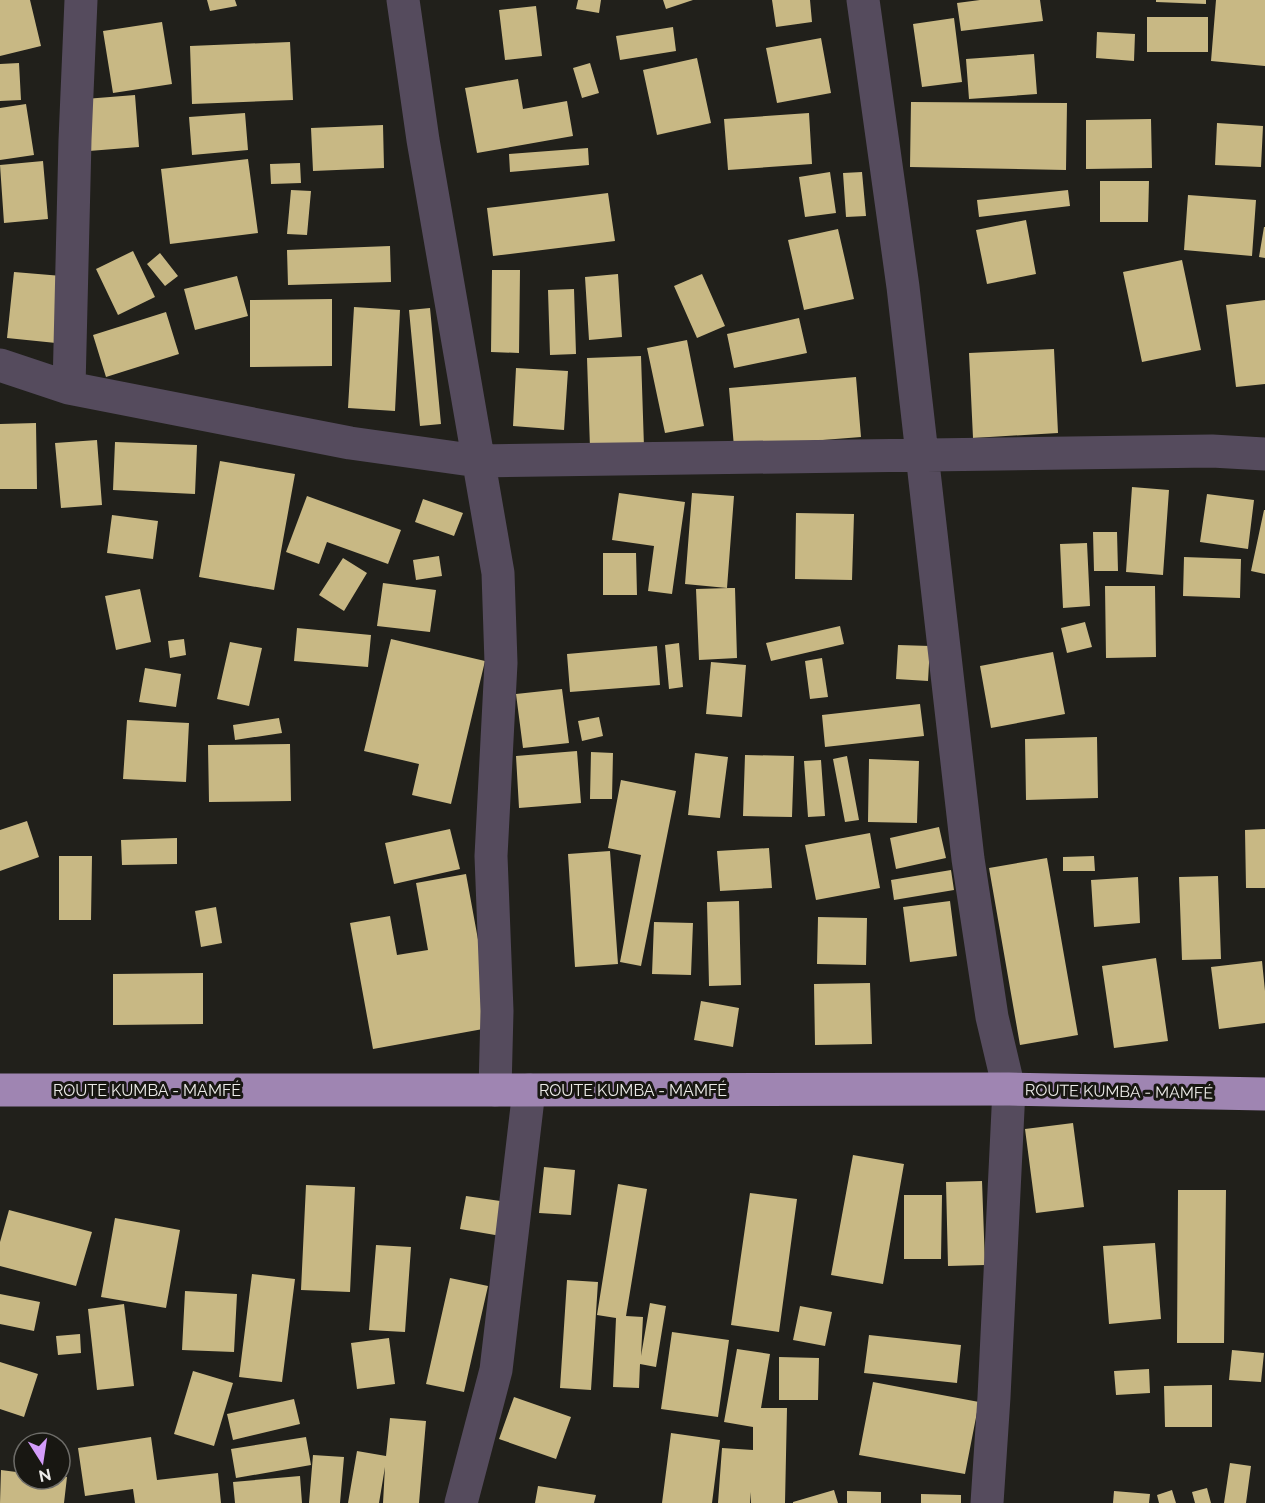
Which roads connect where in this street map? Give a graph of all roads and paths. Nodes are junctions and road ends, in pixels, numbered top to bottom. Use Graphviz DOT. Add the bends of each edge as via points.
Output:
graph roads {
  1 [pos="81,0"];
  2 [pos="403,0"];
  3 [pos="863,0"];
  4 [pos="0,365"];
  5 [pos="69,388"];
  6 [pos="922,454"];
  7 [pos="1265,454"];
  8 [pos="478,461"];
  9 [pos="1009,1089"];
  10 [pos="0,1090"];
  11 [pos="495,1090"];
  12 [pos="529,1090"];
  13 [pos="1265,1094"];
  14 [pos="460,1503"];
  15 [pos="987,1503"];
  1 -- 5 [label="street"];
  2 -- 8 [label="street"];
  3 -- 6 [label="street"];
  4 -- 5 [label="street"];
  5 -- 8 [label="street" via="350,443"];
  6 -- 7 [label="street"];
  6 -- 8 [label="street"];
  6 -- 9 [label="street" via="968,859 992,1017"];
  8 -- 11 [label="street" via="498,573 501,652 491,856 497,1011"];
  9 -- 12 [label="highway, ROUTE KUMBA - MAMFÉ"];
  9 -- 13 [label="highway, ROUTE KUMBA - MAMFÉ"];
  9 -- 15 [label="street"];
  10 -- 11 [label="highway, ROUTE KUMBA - MAMFÉ"];
  11 -- 12 [label="highway, ROUTE KUMBA - MAMFÉ"];
  12 -- 14 [label="street" via="496,1370"];
}
